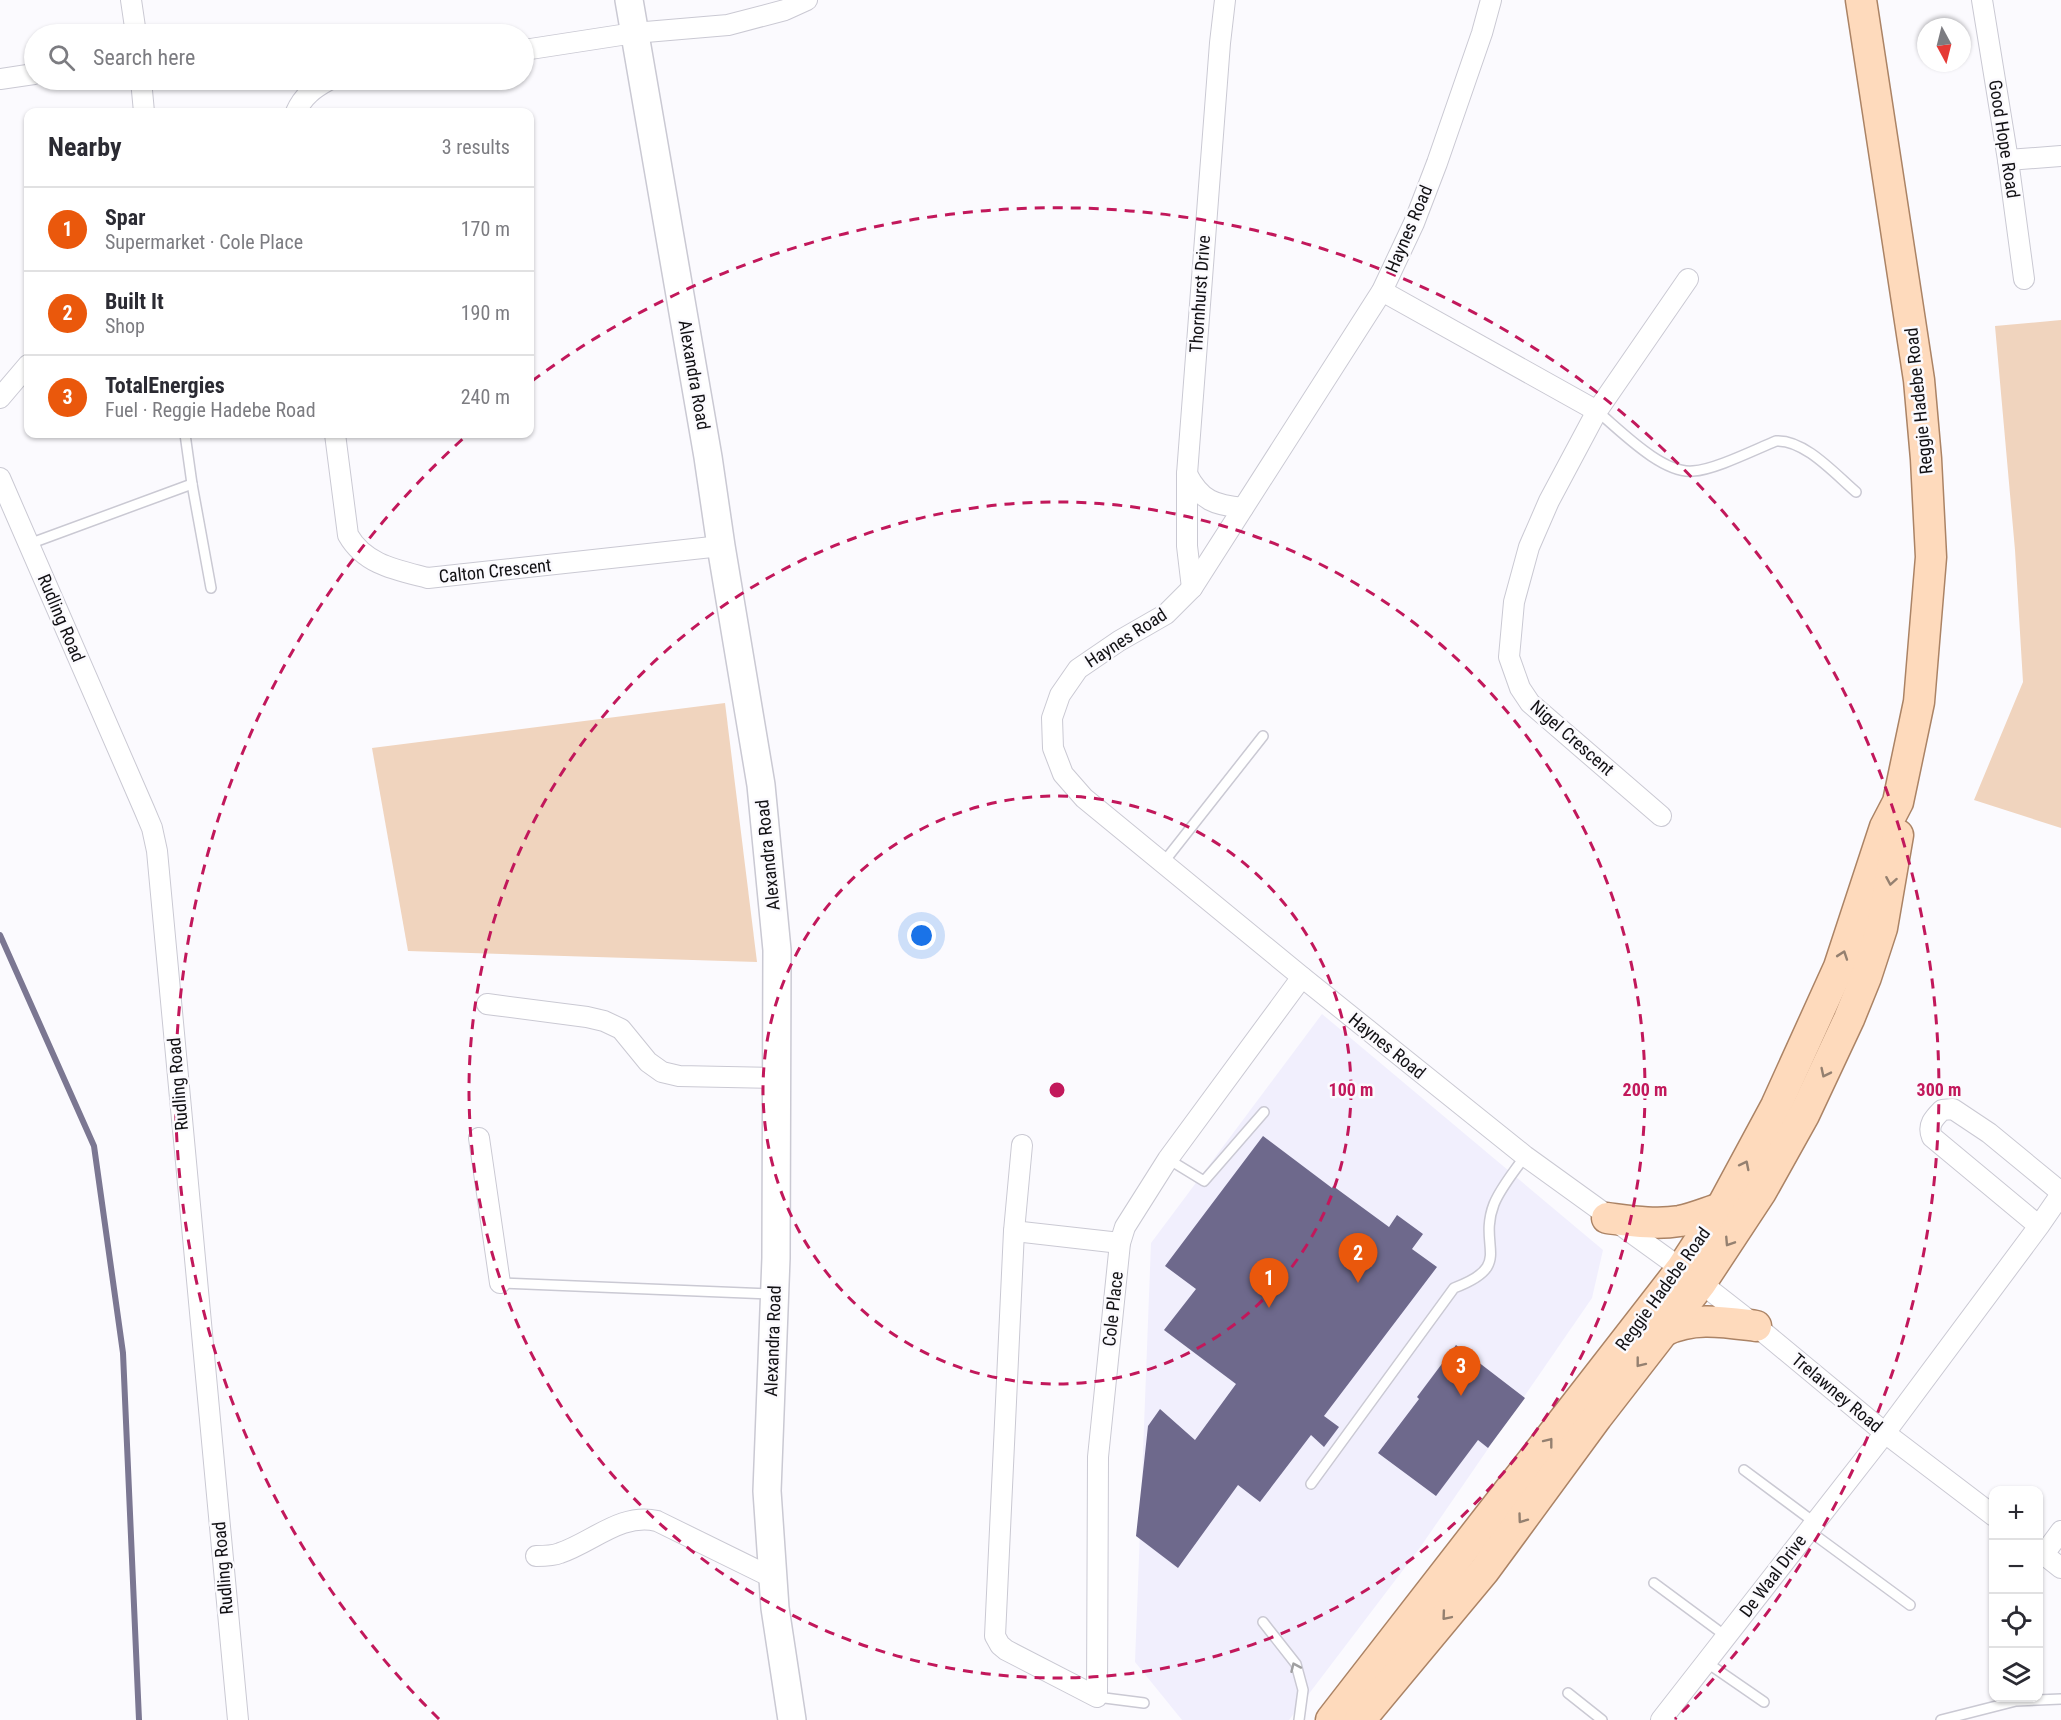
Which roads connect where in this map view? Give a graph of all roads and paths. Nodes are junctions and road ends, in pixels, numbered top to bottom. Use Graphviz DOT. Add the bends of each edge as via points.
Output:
graph roads {
  1 [pos="131,0"];
  2 [pos="629,0"];
  3 [pos="807,0"];
  4 [pos="1225,0"];
  5 [pos="1491,0"];
  6 [pos="1861,0"];
  7 [pos="1982,0"];
  8 [pos="135,24"];
  9 [pos="634,33"];
  10 [pos="534,48"];
  11 [pos="24,75"];
  12 [pos="0,79"];
  13 [pos="142,90"];
  14 [pos="313,90"];
  15 [pos="144,108"];
  16 [pos="298,108"];
  17 [pos="2061,156"];
  18 [pos="2008,160"];
  19 [pos="1689,279"];
  20 [pos="2024,279"];
  21 [pos="1382,291"];
  22 [pos="24,370"];
  23 [pos="0,398"];
  24 [pos="1597,411"];
  25 [pos="186,438"];
  26 [pos="336,438"];
  27 [pos="1187,474"];
  28 [pos="0,478"];
  29 [pos="192,484"];
  30 [pos="1856,492"];
  31 [pos="1243,508"];
  32 [pos="29,544"];
  33 [pos="721,546"];
  34 [pos="211,588"];
  35 [pos="1192,588"];
  36 [pos="1263,736"];
  37 [pos="1898,802"];
  38 [pos="1661,816"];
  39 [pos="1163,862"];
  40 [pos="1302,977"];
  41 [pos="487,1004"];
  42 [pos="777,1078"];
  43 [pos="1264,1112"];
  44 [pos="479,1138"];
  45 [pos="1022,1145"];
  46 [pos="1525,1156"];
  47 [pos="1168,1159"];
  48 [pos="1721,1208"];
  49 [pos="1607,1218"];
  50 [pos="2039,1226"];
  51 [pos="1014,1231"];
  52 [pos="1120,1243"];
  53 [pos="1692,1276"];
  54 [pos="500,1283"];
  55 [pos="774,1294"];
  56 [pos="1756,1326"];
  57 [pos="1664,1331"];
  58 [pos="1885,1433"];
  59 [pos="1744,1470"];
  60 [pos="1311,1484"];
  61 [pos="1989,1512"];
  62 [pos="1811,1526"];
  63 [pos="2061,1531"];
  64 [pos="2043,1550"];
  65 [pos="2043,1554"];
  66 [pos="536,1556"];
  67 [pos="2061,1568"];
  68 [pos="773,1578"];
  69 [pos="1654,1583"];
  70 [pos="1910,1605"];
  71 [pos="1263,1622"];
  72 [pos="1727,1637"];
  73 [pos="1706,1662"];
  74 [pos="1568,1693"];
  75 [pos="1097,1697"];
  76 [pos="2061,1699"];
  77 [pos="1764,1702"];
  78 [pos="1144,1703"];
  79 [pos="237,1720"];
  80 [pos="792,1720"];
  81 [pos="1299,1720"];
  82 [pos="1331,1720"];
  83 [pos="1360,1720"];
  84 [pos="1602,1720"];
  85 [pos="1662,1720"];
  86 [pos="1941,1720"];
  1 -- 8 [label="street"];
  2 -- 9 [label="street, Alexandra Road"];
  3 -- 9 [label="street" via="728,25"];
  4 -- 27 [label="street, Thornhurst Drive"];
  5 -- 21 [label="street, Haynes Road" via="1437,163"];
  6 -- 37 [label="main road, Reggie Hadebe Road" via="1919,380 1929,508 1931,557 1919,702"];
  7 -- 18 [label="street, Good Hope Road"];
  9 -- 10 [label="street"];
  9 -- 33 [label="street, Alexandra Road"];
  11 -- 12 [label="street"];
  13 -- 15 [label="street"];
  14 -- 16 [label="street"];
  17 -- 18 [label="street"];
  18 -- 20 [label="street, Good Hope Road"];
  19 -- 24 [label="street, Nigel Crescent"];
  21 -- 24 [label="street"];
  21 -- 31 [label="street, Haynes Road"];
  22 -- 23 [label="street"];
  24 -- 30 [label="lane" via="1654,457 1681,471 1705,469 1783,440 1803,447"];
  24 -- 38 [label="street, Nigel Crescent" via="1529,546 1514,602 1509,657 1530,703"];
  25 -- 29 [label="lane"];
  26 -- 33 [label="street, Calton Crescent" via="348,535 364,555 384,566 428,578"];
  27 -- 31 [label="street" via="1196,490 1215,503"];
  27 -- 35 [label="street, Thornhurst Drive" via="1187,546"];
  28 -- 32 [label="street, Rudling Road"];
  29 -- 32 [label="lane"];
  29 -- 34 [label="lane"];
  31 -- 35 [label="street, Haynes Road"];
  32 -- 79 [label="street, Rudling Road" via="152,828 157,851"];
  33 -- 42 [label="street, Alexandra Road" via="761,785 777,950"];
  35 -- 39 [label="street, Haynes Road" via="1166,614 1078,669 1060,695 1052,718 1053,748 1063,774 1084,798"];
  36 -- 39 [label="lane"];
  48 -- 37 [label="main road, Reggie Hadebe Road, one-way" via="1776,1106 1821,1009 1839,967 1885,827"];
  37 -- 53 [label="main road, Reggie Hadebe Road, one-way" via="1899,830 1882,928 1849,1020 1781,1158"];
  39 -- 40 [label="street, Haynes Road"];
  40 -- 46 [label="street, Haynes Road"];
  40 -- 47 [label="street, Cole Place"];
  41 -- 42 [label="street" via="604,1021 621,1029 648,1062 662,1072 679,1076"];
  42 -- 55 [label="street, Alexandra Road"];
  43 -- 47 [label="lane" via="1204,1181"];
  44 -- 54 [label="street"];
  45 -- 51 [label="street"];
  46 -- 49 [label="street, Haynes Road"];
  46 -- 60 [label="lane" via="1494,1205 1487,1269 1474,1281 1454,1288"];
  47 -- 52 [label="street, Cole Place" via="1131,1217"];
  48 -- 49 [label="main road" via="1667,1222"];
  48 -- 53 [label="main road, Reggie Hadebe Road"];
  49 -- 53 [label="street, Haynes Road"];
  50 -- 50 [label="street, De Waal Drive" via="1932,1137 1929,1127 1942,1110 1953,1109 1989,1133 2057,1190 2059,1197"];
  50 -- 58 [label="street, De Waal Drive"];
  51 -- 52 [label="street"];
  51 -- 75 [label="street" via="995,1636 1006,1650"];
  52 -- 75 [label="street, Cole Place" via="1098,1457"];
  53 -- 56 [label="street, Trelawney Road"];
  53 -- 57 [label="main road, Reggie Hadebe Road"];
  82 -- 53 [label="main road, Reggie Hadebe Road, one-way"];
  54 -- 55 [label="lane"];
  55 -- 68 [label="street, Alexandra Road" via="767,1491"];
  56 -- 57 [label="main road" via="1697,1321"];
  56 -- 58 [label="street, Trelawney Road"];
  57 -- 83 [label="main road, Reggie Hadebe Road, one-way" via="1484,1571"];
  58 -- 61 [label="street, Trelawney Road"];
  58 -- 62 [label="street, De Waal Drive"];
  59 -- 62 [label="lane"];
  62 -- 70 [label="lane"];
  62 -- 72 [label="street, De Waal Drive"];
  63 -- 64 [label="street"];
  65 -- 67 [label="street"];
  66 -- 68 [label="street" via="559,1554 645,1518"];
  68 -- 80 [label="street, Alexandra Road"];
  69 -- 72 [label="lane"];
  81 -- 71 [label="lane, one-way" via="1303,1690 1296,1664"];
  72 -- 73 [label="street, De Waal Drive"];
  73 -- 77 [label="lane"];
  73 -- 85 [label="street, De Waal Drive"];
  74 -- 84 [label="lane"];
  75 -- 78 [label="lane"];
  76 -- 86 [label="lane" via="2016,1701"];
}
